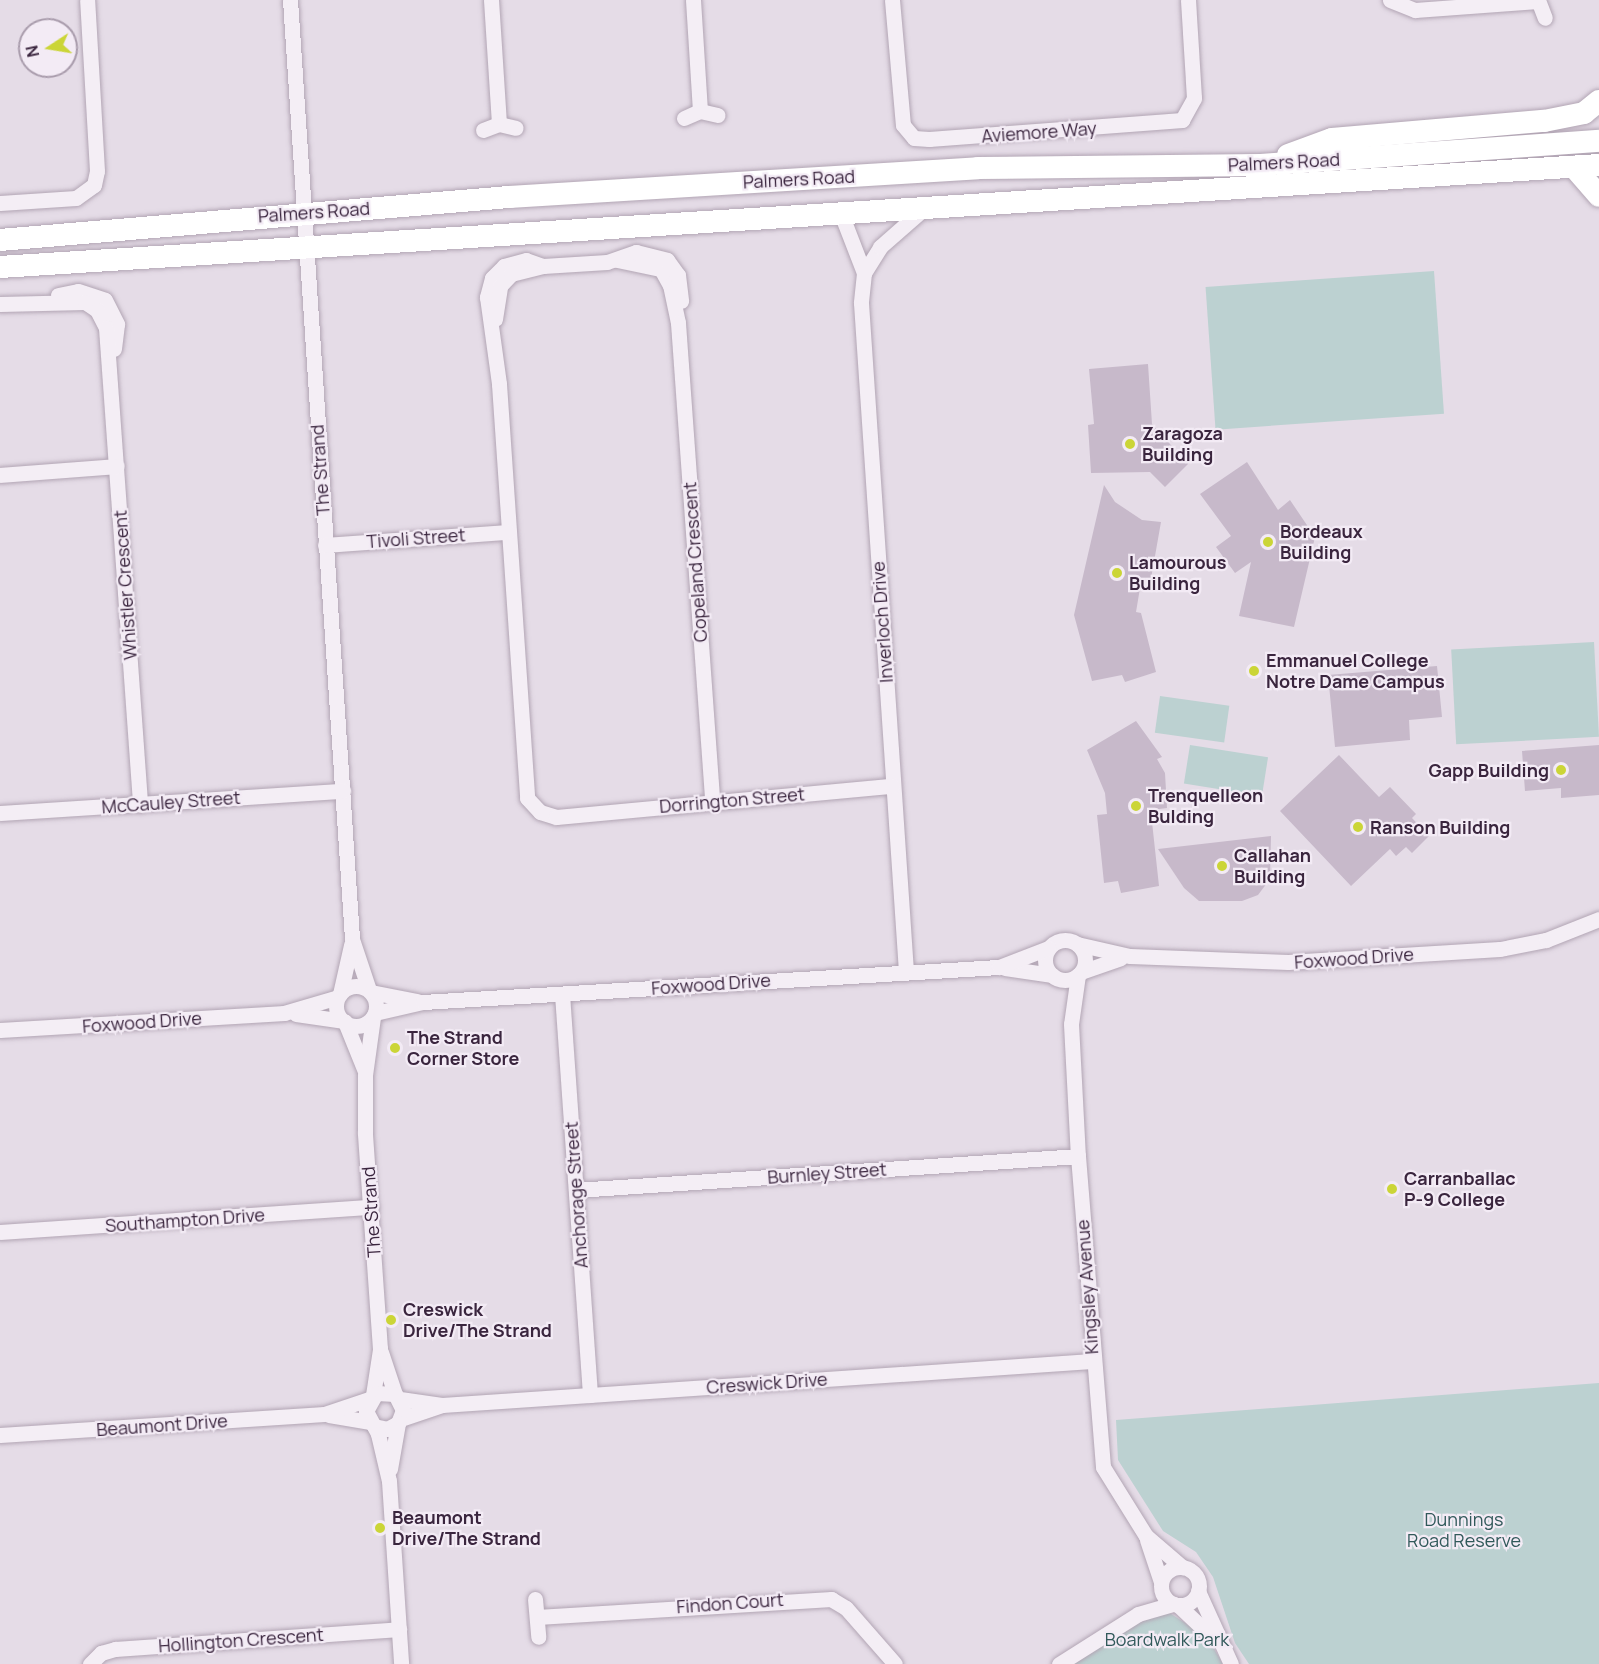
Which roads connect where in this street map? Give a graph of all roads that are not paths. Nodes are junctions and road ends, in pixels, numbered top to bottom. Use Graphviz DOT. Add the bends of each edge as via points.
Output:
graph roads {
  1 [pos="87,0"];
  2 [pos="290,0"];
  3 [pos="491,0"];
  4 [pos="693,0"];
  5 [pos="892,0"];
  6 [pos="1188,0"];
  7 [pos="1538,0"];
  8 [pos="1393,3"];
  9 [pos="1545,18"];
  10 [pos="1599,101"];
  11 [pos="700,111"];
  12 [pos="718,115"];
  13 [pos="684,118"];
  14 [pos="499,124"];
  15 [pos="516,128"];
  16 [pos="483,130"];
  17 [pos="1599,141"];
  18 [pos="1261,165"];
  19 [pos="1599,165"];
  20 [pos="1574,167"];
  21 [pos="1599,196"];
  22 [pos="0,203"];
  23 [pos="921,211"];
  24 [pos="303,212"];
  25 [pos="842,216"];
  26 [pos="0,240"];
  27 [pos="306,246"];
  28 [pos="0,267"];
  29 [pos="864,273"];
  30 [pos="0,304"];
  31 [pos="0,466"];
  32 [pos="117,466"];
  33 [pos="20,471"];
  34 [pos="0,475"];
  35 [pos="508,532"];
  36 [pos="325,545"];
  37 [pos="893,786"];
  38 [pos="342,791"];
  39 [pos="712,801"];
  40 [pos="536,803"];
  41 [pos="140,804"];
  42 [pos="0,813"];
  43 [pos="1599,919"];
  44 [pos="1576,930"];
  45 [pos="1599,932"];
  46 [pos="352,939"];
  47 [pos="1077,944"];
  48 [pos="1048,948"];
  49 [pos="1130,956"];
  50 [pos="999,967"];
  51 [pos="906,971"];
  52 [pos="1079,974"];
  53 [pos="1053,976"];
  54 [pos="370,991"];
  55 [pos="562,994"];
  56 [pos="339,996"];
  57 [pos="423,1002"];
  58 [pos="284,1013"];
  59 [pos="374,1015"];
  60 [pos="345,1022"];
  61 [pos="1071,1024"];
  62 [pos="0,1030"];
  63 [pos="365,1075"];
  64 [pos="1078,1156"];
  65 [pos="576,1190"];
  66 [pos="371,1207"];
  67 [pos="0,1233"];
  68 [pos="380,1349"];
  69 [pos="1092,1361"];
  70 [pos="590,1395"];
  71 [pos="398,1396"];
  72 [pos="371,1397"];
  73 [pos="442,1405"];
  74 [pos="324,1414"];
  75 [pos="400,1421"];
  76 [pos="372,1424"];
  77 [pos="0,1435"];
  78 [pos="388,1481"];
  79 [pos="1146,1536"];
  80 [pos="1182,1567"];
  81 [pos="1161,1584"];
  82 [pos="1198,1591"];
  83 [pos="535,1599"];
  84 [pos="1176,1605"];
  85 [pos="1138,1614"];
  86 [pos="537,1617"];
  87 [pos="399,1629"];
  88 [pos="538,1637"];
  89 [pos="1218,1643"];
  90 [pos="90,1664"];
  91 [pos="401,1664"];
  92 [pos="895,1664"];
  93 [pos="1059,1664"];
  94 [pos="1231,1664"];
  1 -- 22 [label="street" via="97,171 94,185 76,198"];
  2 -- 24 [label="street, The Strand"];
  3 -- 14 [label="street"];
  4 -- 11 [label="street"];
  5 -- 6 [label="street, Aviemore Way" via="903,125 909,135 929,140 1182,120 1194,98"];
  7 -- 8 [label="street" via="1415,10"];
  7 -- 9 [label="street"];
  10 -- 18 [label="main road" via="1584,113 1544,121 1332,139"];
  11 -- 12 [label="street"];
  11 -- 13 [label="street"];
  14 -- 15 [label="street"];
  14 -- 16 [label="street"];
  17 -- 18 [label="main road, Palmers Road"];
  18 -- 24 [label="main road, Palmers Road" via="978,168"];
  19 -- 20 [label="main road, Palmers Road"];
  20 -- 21 [label="main road"];
  20 -- 23 [label="main road, Palmers Road"];
  23 -- 25 [label="main road, Palmers Road"];
  23 -- 29 [label="street, Inverloch Drive" via="880,247"];
  24 -- 26 [label="main road, Palmers Road"];
  24 -- 27 [label="street, The Strand"];
  25 -- 27 [label="main road, Palmers Road"];
  25 -- 29 [label="street, Inverloch Drive"];
  27 -- 28 [label="main road, Palmers Road"];
  27 -- 36 [label="street, The Strand"];
  29 -- 37 [label="street, Inverloch Drive" via="861,303"];
  30 -- 32 [label="street, Whistler Crescent" via="38,301 78,291 105,300 117,324 111,364"];
  31 -- 33 [label="street"];
  32 -- 33 [label="street"];
  32 -- 41 [label="street, Whistler Crescent"];
  33 -- 34 [label="street"];
  35 -- 36 [label="street, Tivoli Street"];
  35 -- 39 [label="street, Copeland Crescent" via="494,327 500,286 511,274 543,266 617,260 661,269 670,285 678,323"];
  35 -- 40 [label="street, Copeland Crescent" via="524,789"];
  36 -- 38 [label="street, The Strand"];
  37 -- 39 [label="street, Dorrington Street"];
  37 -- 51 [label="street, Inverloch Drive"];
  38 -- 41 [label="street, McCauley Street"];
  38 -- 46 [label="street, The Strand"];
  39 -- 40 [label="street, Dorrington Street" via="547,816"];
  41 -- 42 [label="street, McCauley Street"];
  43 -- 44 [label="street, Foxwood Drive"];
  44 -- 45 [label="street, Foxwood Drive"];
  44 -- 49 [label="street, Foxwood Drive" via="1500,949 1288,962"];
  46 -- 54 [label="street, The Strand"];
  46 -- 56 [label="street, The Strand"];
  47 -- 48 [label="street, Foxwood Drive" via="1061,940"];
  47 -- 49 [label="street, Foxwood Drive"];
  47 -- 52 [label="street" via="1085,958"];
  48 -- 50 [label="street, Foxwood Drive"];
  48 -- 53 [label="street" via="1045,963"];
  49 -- 52 [label="street, Foxwood Drive"];
  50 -- 51 [label="street, Foxwood Drive"];
  50 -- 53 [label="street, Foxwood Drive"];
  51 -- 55 [label="street, Foxwood Drive"];
  52 -- 53 [label="street, Foxwood Drive"];
  52 -- 61 [label="street, Kingsley Avenue"];
  53 -- 61 [label="street, Kingsley Avenue"];
  54 -- 56 [label="street" via="352,986"];
  54 -- 57 [label="street, Foxwood Drive"];
  54 -- 59 [label="street"];
  55 -- 57 [label="street, Foxwood Drive"];
  55 -- 65 [label="street, Anchorage Street"];
  56 -- 58 [label="street, Foxwood Drive"];
  56 -- 60 [label="street" via="336,1008"];
  57 -- 59 [label="street, Foxwood Drive"];
  58 -- 60 [label="street, Foxwood Drive"];
  58 -- 62 [label="street, Foxwood Drive"];
  59 -- 60 [label="street" via="363,1025"];
  59 -- 63 [label="street, The Strand"];
  60 -- 63 [label="street, The Strand"];
  61 -- 64 [label="street, Kingsley Avenue"];
  63 -- 66 [label="street, The Strand"];
  64 -- 65 [label="street, Burnley Street"];
  64 -- 69 [label="street, Kingsley Avenue"];
  65 -- 70 [label="street, Anchorage Street"];
  66 -- 67 [label="street, Southampton Drive"];
  66 -- 68 [label="street, The Strand"];
  68 -- 71 [label="street, The Strand"];
  68 -- 72 [label="street, The Strand"];
  69 -- 70 [label="street, Creswick Drive"];
  69 -- 79 [label="street, Kingsley Avenue" via="1103,1467"];
  70 -- 73 [label="street, Creswick Drive"];
  71 -- 72 [label="street" via="384,1391"];
  71 -- 73 [label="street, Creswick Drive"];
  71 -- 75 [label="street"];
  72 -- 74 [label="street, Beaumont Drive"];
  72 -- 76 [label="street" via="366,1411"];
  73 -- 75 [label="street, Creswick Drive"];
  74 -- 76 [label="street, Beaumont Drive"];
  74 -- 77 [label="street, Beaumont Drive"];
  75 -- 76 [label="street" via="387,1429"];
  75 -- 78 [label="street"];
  76 -- 78 [label="street"];
  78 -- 87 [label="street"];
  79 -- 80 [label="street, Kingsley Avenue"];
  79 -- 81 [label="street, Kingsley Avenue"];
  80 -- 81 [label="street" via="1170,1569"];
  80 -- 82 [label="street" via="1196,1576"];
  81 -- 84 [label="street"];
  81 -- 85 [label="street"];
  82 -- 84 [label="street" via="1193,1600"];
  82 -- 89 [label="street"];
  83 -- 86 [label="street"];
  84 -- 85 [label="street"];
  84 -- 89 [label="street"];
  85 -- 93 [label="street"];
  86 -- 88 [label="street"];
  86 -- 92 [label="street, Findon Court" via="831,1599 846,1608"];
  87 -- 90 [label="street, Hollington Crescent" via="115,1648 97,1655"];
  87 -- 91 [label="street"];
  89 -- 94 [label="street"];
}
